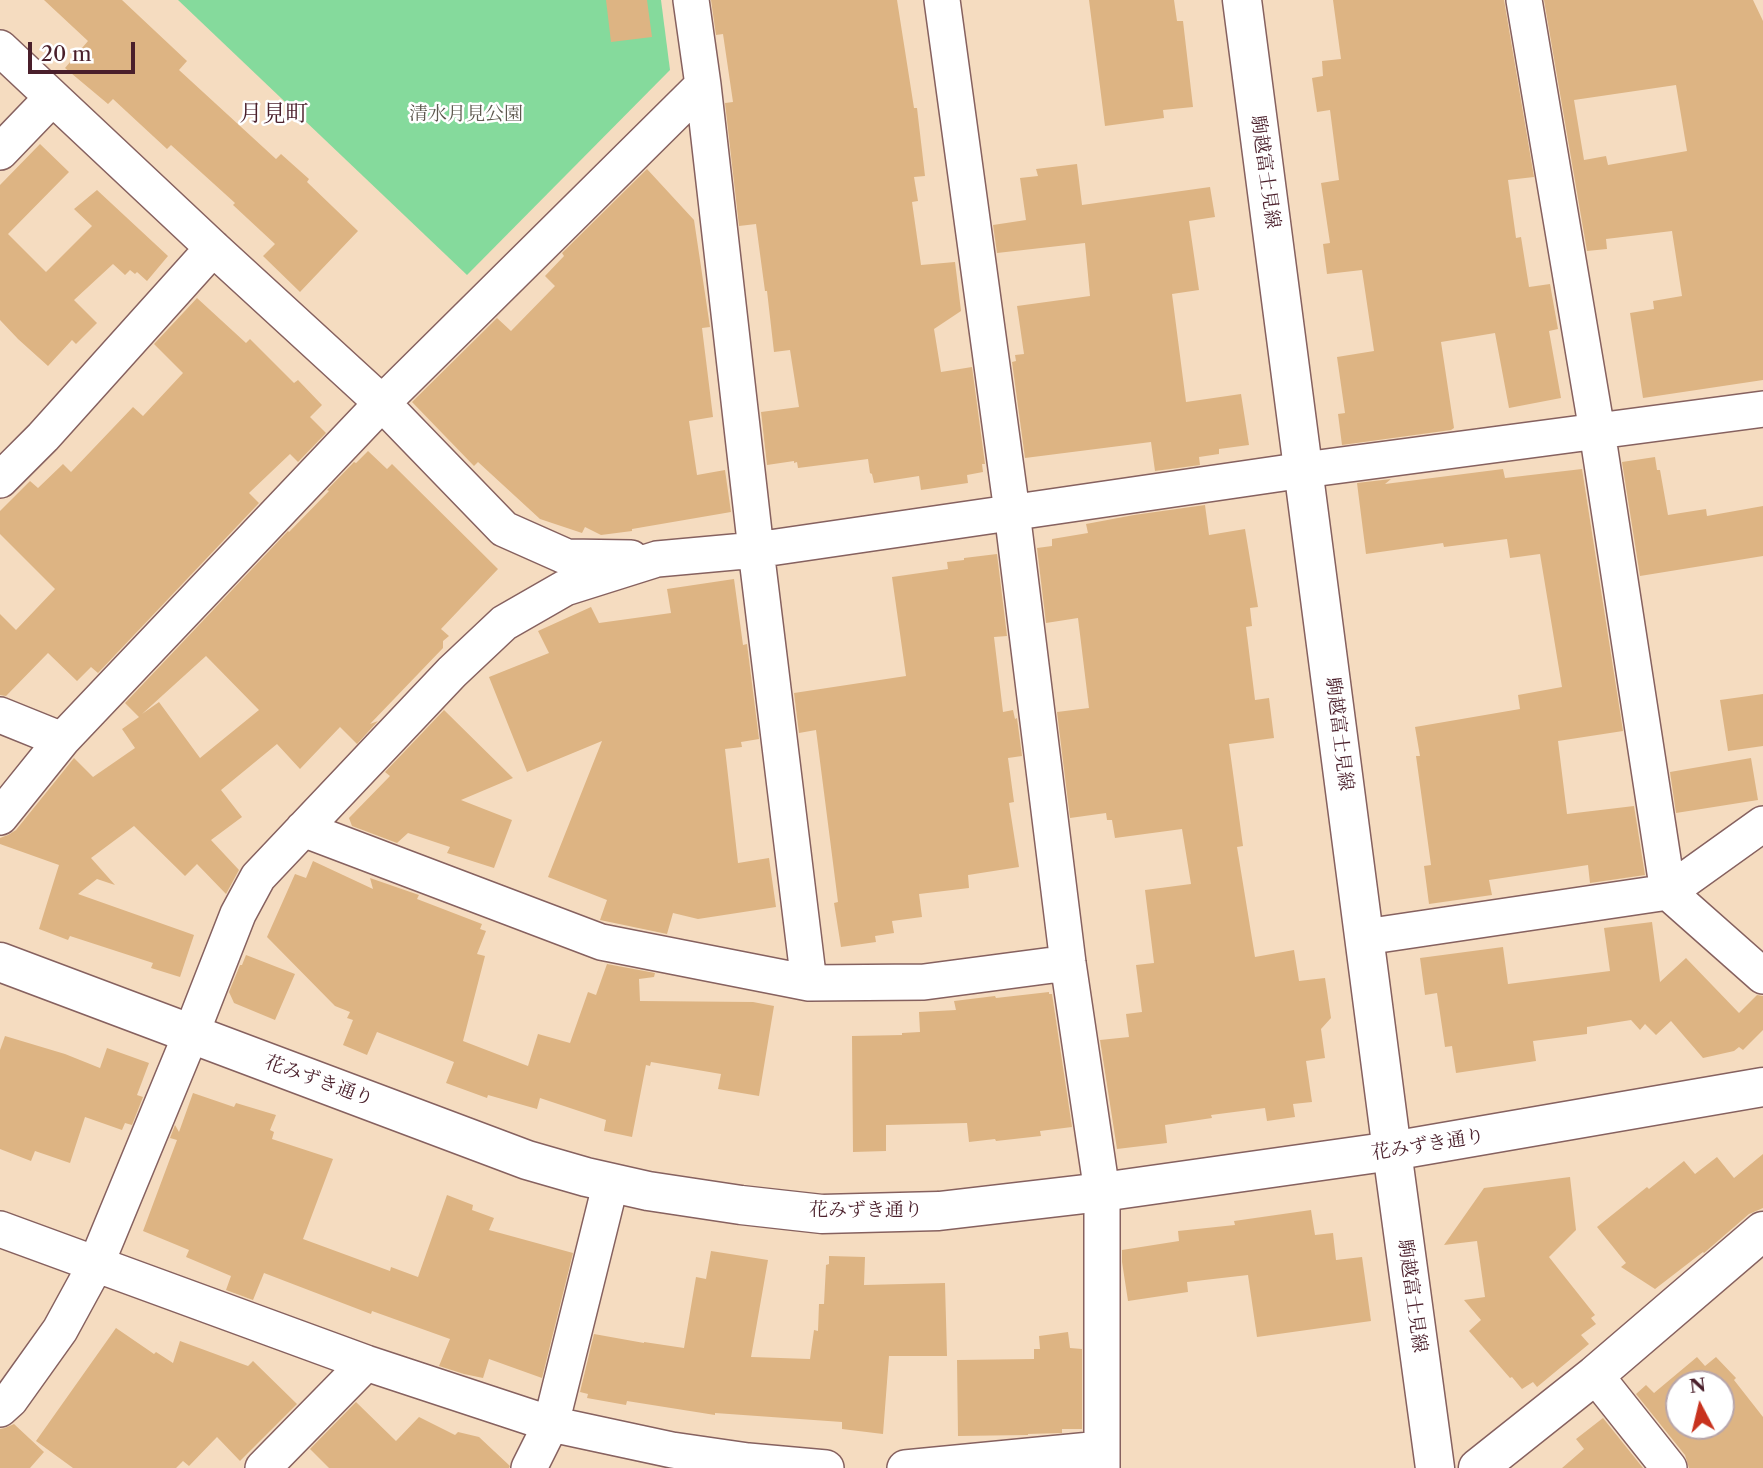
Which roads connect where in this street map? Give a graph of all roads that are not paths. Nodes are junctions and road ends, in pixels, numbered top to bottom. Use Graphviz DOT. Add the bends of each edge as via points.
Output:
graph roads {
  1 [pos="691,0"];
  2 [pos="942,0"];
  3 [pos="1242,0"];
  4 [pos="1524,0"];
  5 [pos="0,48"];
  6 [pos="703,85"];
  7 [pos="52,98"];
  8 [pos="0,152"];
  9 [pos="213,248"];
  10 [pos="382,403"];
  11 [pos="1763,409"];
  12 [pos="1597,431"];
  13 [pos="1304,470"];
  14 [pos="0,480"];
  15 [pos="1012,512"];
  16 [pos="756,550"];
  17 [pos="657,559"];
  18 [pos="0,715"];
  19 [pos="62,740"];
  20 [pos="0,817"];
  21 [pos="1763,824"];
  22 [pos="303,829"];
  23 [pos="1668,892"];
  24 [pos="1365,937"];
  25 [pos="0,962"];
  26 [pos="1068,963"];
  27 [pos="1763,976"];
  28 [pos="809,983"];
  29 [pos="191,1034"];
  30 [pos="1763,1087"];
  31 [pos="1392,1152"];
  32 [pos="611,1182"];
  33 [pos="1101,1192"];
  34 [pos="0,1229"];
  35 [pos="1763,1231"];
  36 [pos="96,1264"];
  37 [pos="366,1363"];
  38 [pos="1595,1375"];
  39 [pos="0,1409"];
  40 [pos="551,1424"];
  41 [pos="1101,1459"];
  42 [pos="263,1468"];
  43 [pos="529,1468"];
  44 [pos="826,1468"];
  45 [pos="905,1468"];
  46 [pos="1435,1468"];
  47 [pos="1478,1468"];
  48 [pos="1669,1468"];
  1 -- 6 [label="street"];
  2 -- 15 [label="street"];
  3 -- 13 [label="street, 駒越富士見線"];
  4 -- 12 [label="street"];
  5 -- 7 [label="street"];
  6 -- 10 [label="street"];
  6 -- 16 [label="street"];
  7 -- 8 [label="street"];
  7 -- 9 [label="street"];
  9 -- 10 [label="street"];
  9 -- 14 [label="street"];
  10 -- 17 [label="street" via="505,529 567,557"];
  10 -- 19 [label="street"];
  11 -- 12 [label="street"];
  12 -- 13 [label="street"];
  12 -- 23 [label="street"];
  13 -- 15 [label="street"];
  13 -- 24 [label="street, 駒越富士見線"];
  15 -- 16 [label="street"];
  15 -- 26 [label="street"];
  16 -- 17 [label="street"];
  16 -- 28 [label="street"];
  17 -- 22 [label="street" via="565,588 504,623"];
  18 -- 19 [label="street"];
  19 -- 20 [label="street"];
  21 -- 23 [label="street"];
  22 -- 28 [label="street" via="601,942"];
  22 -- 29 [label="street" via="258,877 238,914"];
  23 -- 24 [label="street"];
  23 -- 27 [label="street"];
  24 -- 31 [label="street, 駒越富士見線"];
  25 -- 29 [label="street, 花みずき通り"];
  26 -- 28 [label="street" via="924,982"];
  26 -- 33 [label="street"];
  29 -- 32 [label="street, 花みずき通り" via="527,1160"];
  29 -- 36 [label="street"];
  30 -- 31 [label="street, 花みずき通り"];
  31 -- 33 [label="street, 花みずき通り"];
  31 -- 46 [label="street, 駒越富士見線"];
  32 -- 33 [label="street, 花みずき通り" via="822,1214 939,1211"];
  32 -- 40 [label="street"];
  33 -- 41 [label="street"];
  34 -- 36 [label="street"];
  35 -- 38 [label="street"];
  36 -- 37 [label="street"];
  36 -- 39 [label="street" via="60,1331"];
  37 -- 40 [label="street"];
  37 -- 42 [label="street"];
  38 -- 47 [label="street"];
  38 -- 48 [label="street"];
  40 -- 43 [label="street"];
  40 -- 44 [label="street" via="672,1450"];
  41 -- 45 [label="street"];
}
